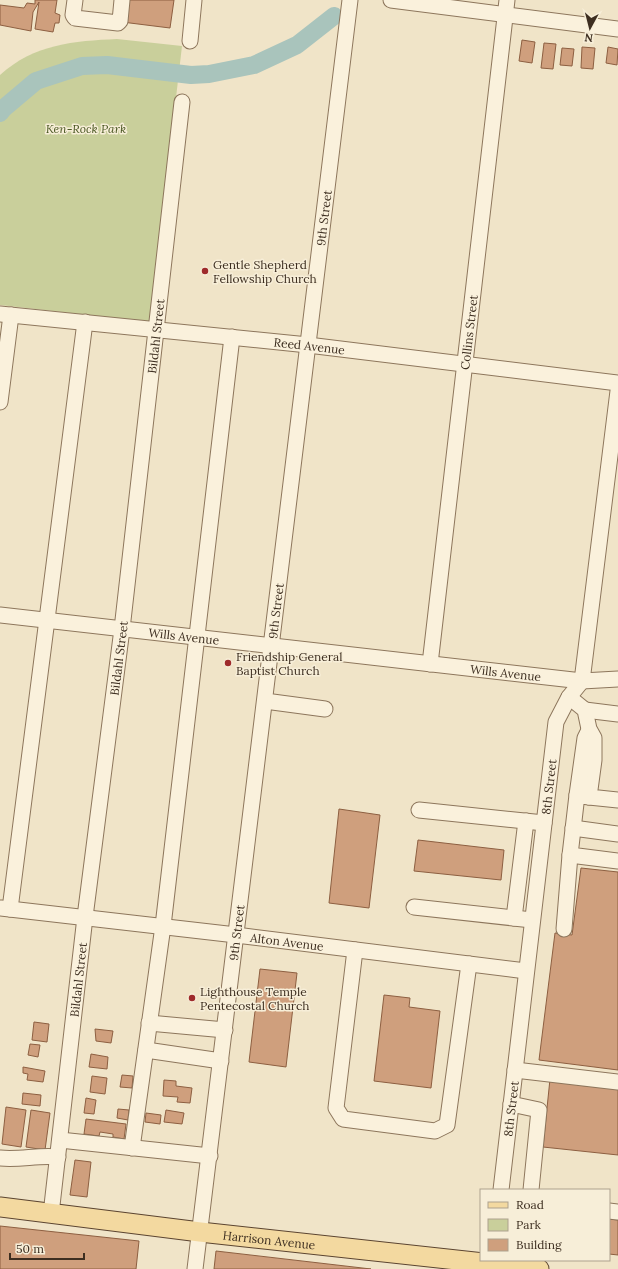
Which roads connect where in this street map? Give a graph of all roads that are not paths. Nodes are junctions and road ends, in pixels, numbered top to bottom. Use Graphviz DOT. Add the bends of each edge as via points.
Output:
graph roads {
  1 [pos="75,0"];
  2 [pos="122,0"];
  3 [pos="194,0"];
  4 [pos="350,0"];
  5 [pos="391,0"];
  6 [pos="506,7"];
  7 [pos="618,30"];
  8 [pos="190,41"];
  9 [pos="182,102"];
  10 [pos="5,314"];
  11 [pos="85,322"];
  12 [pos="157,329"];
  13 [pos="232,337"];
  14 [pos="308,345"];
  15 [pos="465,365"];
  16 [pos="618,383"];
  17 [pos="618,391"];
  18 [pos="0,402"];
  19 [pos="0,615"];
  20 [pos="47,620"];
  21 [pos="122,629"];
  22 [pos="196,637"];
  23 [pos="272,646"];
  24 [pos="430,664"];
  25 [pos="618,679"];
  26 [pos="582,681"];
  27 [pos="569,697"];
  28 [pos="265,701"];
  29 [pos="325,709"];
  30 [pos="585,710"];
  31 [pos="618,714"];
  32 [pos="583,796"];
  33 [pos="618,800"];
  34 [pos="419,810"];
  35 [pos="526,821"];
  36 [pos="544,823"];
  37 [pos="573,828"];
  38 [pos="618,834"];
  39 [pos="570,855"];
  40 [pos="618,861"];
  41 [pos="414,907"];
  42 [pos="5,909"];
  43 [pos="85,917"];
  44 [pos="514,918"];
  45 [pos="532,920"];
  46 [pos="162,926"];
  47 [pos="564,929"];
  48 [pos="236,935"];
  49 [pos="355,950"];
  50 [pos="469,964"];
  51 [pos="526,971"];
  52 [pos="149,1023"];
  53 [pos="225,1030"];
  54 [pos="146,1050"];
  55 [pos="221,1061"];
  56 [pos="515,1070"];
  57 [pos="618,1082"];
  58 [pos="511,1104"];
  59 [pos="60,1140"];
  60 [pos="132,1148"];
  61 [pos="210,1156"];
  62 [pos="58,1157"];
  63 [pos="0,1158"];
  64 [pos="501,1189"];
  65 [pos="531,1189"];
  66 [pos="0,1207"];
  67 [pos="51,1214"];
  68 [pos="200,1232"];
  69 [pos="480,1261"];
  70 [pos="493,1262"];
  71 [pos="196,1269"];
  72 [pos="539,1269"];
  1 -- 2 [label="street" via="75,18 118,23"];
  3 -- 8 [label="street"];
  4 -- 14 [label="street, 9th Street"];
  5 -- 6 [label="street"];
  6 -- 7 [label="street"];
  6 -- 15 [label="street, Collins Street"];
  9 -- 12 [label="street, Bildahl Street"];
  10 -- 11 [label="street, Reed Avenue"];
  10 -- 18 [label="street"];
  11 -- 12 [label="street, Reed Avenue"];
  11 -- 20 [label="street"];
  12 -- 13 [label="street, Reed Avenue"];
  12 -- 21 [label="street, Bildahl Street"];
  13 -- 14 [label="street, Reed Avenue"];
  13 -- 22 [label="street"];
  14 -- 15 [label="street, Reed Avenue"];
  14 -- 23 [label="street, 9th Street"];
  15 -- 16 [label="street, Reed Avenue"];
  15 -- 24 [label="street, Collins Street"];
  17 -- 26 [label="street"];
  19 -- 20 [label="street, Wills Avenue"];
  20 -- 21 [label="street, Wills Avenue"];
  20 -- 42 [label="street"];
  21 -- 22 [label="street, Wills Avenue"];
  21 -- 43 [label="street, Bildahl Street"];
  22 -- 23 [label="street, Wills Avenue"];
  22 -- 46 [label="street"];
  23 -- 24 [label="street, Wills Avenue"];
  23 -- 28 [label="street, 9th Street"];
  24 -- 26 [label="street, Wills Avenue"];
  25 -- 26 [label="street, Wills Avenue"];
  26 -- 27 [label="street, 8th Street"];
  27 -- 30 [label="street"];
  27 -- 36 [label="street, 8th Street" via="556,722"];
  28 -- 29 [label="street"];
  28 -- 48 [label="street, 9th Street"];
  30 -- 31 [label="street"];
  30 -- 32 [label="street" via="589,729 594,738 594,760"];
  32 -- 33 [label="street"];
  32 -- 37 [label="street"];
  34 -- 35 [label="street"];
  35 -- 36 [label="street"];
  35 -- 44 [label="street"];
  36 -- 45 [label="street, 8th Street"];
  37 -- 38 [label="street"];
  37 -- 39 [label="street"];
  39 -- 40 [label="street"];
  39 -- 47 [label="street"];
  41 -- 44 [label="street"];
  42 -- 43 [label="street, Alton Avenue"];
  43 -- 46 [label="street, Alton Avenue"];
  43 -- 59 [label="street, Bildahl Street"];
  44 -- 45 [label="street"];
  45 -- 51 [label="street, 8th Street"];
  46 -- 48 [label="street, Alton Avenue"];
  46 -- 52 [label="street"];
  48 -- 49 [label="street, Alton Avenue"];
  48 -- 53 [label="street, 9th Street"];
  49 -- 50 [label="street, Alton Avenue"];
  49 -- 50 [label="street" via="336,1108 343,1119 435,1131 447,1125"];
  50 -- 51 [label="street, Alton Avenue"];
  51 -- 56 [label="street, 8th Street"];
  52 -- 53 [label="street"];
  52 -- 54 [label="street"];
  53 -- 55 [label="street, 9th Street"];
  54 -- 55 [label="street"];
  54 -- 60 [label="street"];
  55 -- 61 [label="street, 9th Street"];
  56 -- 57 [label="street"];
  56 -- 58 [label="street, 8th Street"];
  58 -- 64 [label="street, 8th Street"];
  58 -- 65 [label="street" via="539,1110"];
  59 -- 60 [label="street"];
  59 -- 62 [label="street, Bildahl Street"];
  60 -- 61 [label="street"];
  61 -- 68 [label="street, 9th Street"];
  62 -- 63 [label="street" via="43,1155 17,1159"];
  62 -- 67 [label="street, Bildahl Street"];
  66 -- 67 [label="main road, Harrison Avenue"];
  67 -- 68 [label="main road, Harrison Avenue"];
  68 -- 69 [label="main road, Harrison Avenue"];
  68 -- 71 [label="street, 9th Street"];
  70 -- 72 [label="main road, Harrison Avenue"];
}
